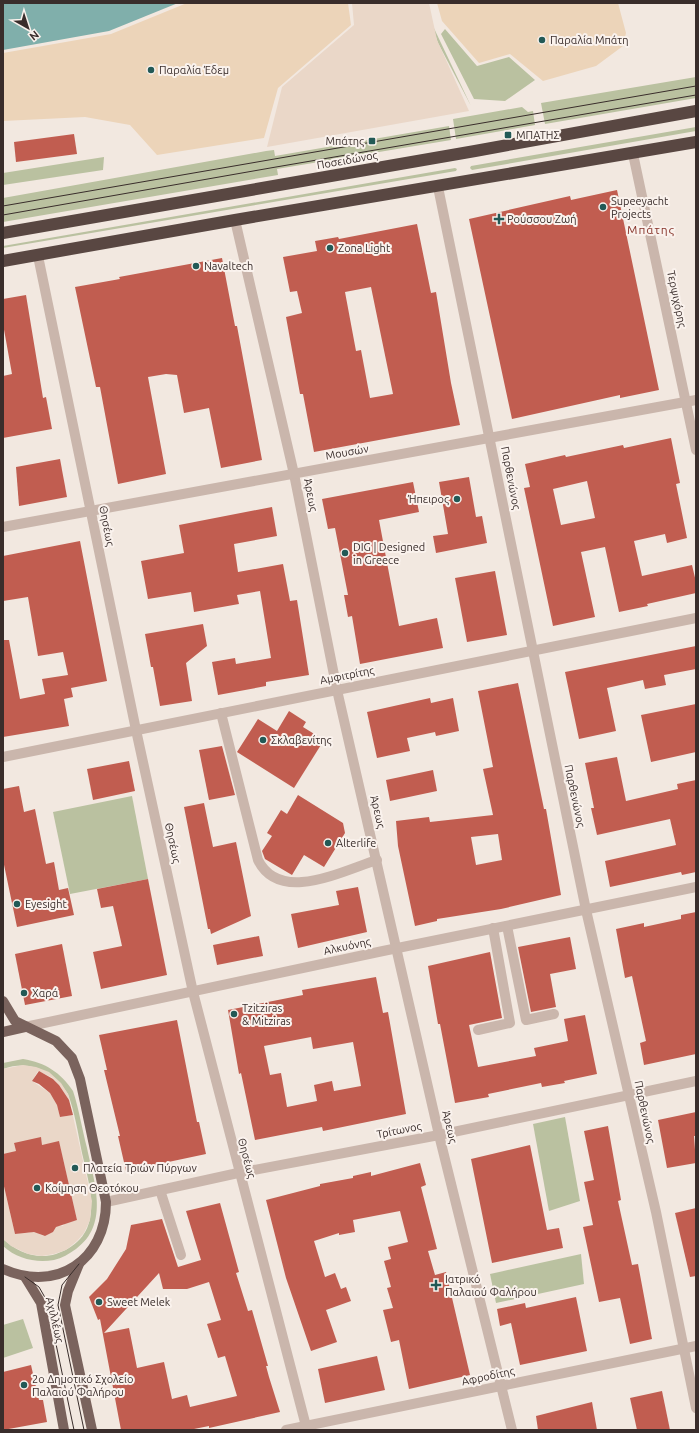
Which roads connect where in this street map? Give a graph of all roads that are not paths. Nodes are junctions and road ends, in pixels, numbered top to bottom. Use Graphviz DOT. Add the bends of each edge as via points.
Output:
graph roads {
  1 [pos="696,111"];
  2 [pos="696,142"];
  3 [pos="633,154"];
  4 [pos="438,187"];
  5 [pos="235,220"];
  6 [pos="3,233"];
  7 [pos="38,256"];
  8 [pos="3,261"];
  9 [pos="691,401"];
  10 [pos="490,438"];
  11 [pos="696,450"];
  12 [pos="294,474"];
  13 [pos="92,510"];
  14 [pos="3,527"];
  15 [pos="696,618"];
  16 [pos="534,650"];
  17 [pos="337,690"];
  18 [pos="221,713"];
  19 [pos="136,730"];
  20 [pos="3,756"];
  21 [pos="377,860"];
  22 [pos="696,887"];
  23 [pos="586,910"];
  24 [pos="507,926"];
  25 [pos="493,928"];
  26 [pos="397,948"];
  27 [pos="193,992"];
  28 [pos="3,1001"];
  29 [pos="554,1014"];
  30 [pos="25,1027"];
  31 [pos="478,1030"];
  32 [pos="3,1032"];
  33 [pos="696,1082"];
  34 [pos="629,1095"];
  35 [pos="439,1135"];
  36 [pos="238,1173"];
  37 [pos="160,1190"];
  38 [pos="106,1202"];
  39 [pos="182,1255"];
  40 [pos="79,1264"];
  41 [pos="3,1269"];
  42 [pos="26,1277"];
  43 [pos="696,1346"];
  44 [pos="684,1349"];
  45 [pos="501,1386"];
  46 [pos="696,1408"];
  47 [pos="307,1428"];
  48 [pos="64,1430"];
  49 [pos="92,1430"];
  50 [pos="286,1430"];
  51 [pos="512,1430"];
  1 -- 6 [label="highway, Ποσειδώνος" via="475,152"];
  2 -- 3 [label="highway"];
  3 -- 4 [label="highway"];
  3 -- 9 [label="street, Τερψιχόρης"];
  4 -- 5 [label="highway"];
  4 -- 10 [label="street, Παρθενώνος"];
  5 -- 7 [label="highway"];
  5 -- 12 [label="street, Άρεως"];
  7 -- 8 [label="highway"];
  7 -- 13 [label="street, Θησέως"];
  9 -- 10 [label="street, Μουσών"];
  9 -- 11 [label="street, Τερψιχόρης"];
  10 -- 12 [label="street, Μουσών"];
  10 -- 16 [label="street, Παρθενώνος"];
  12 -- 13 [label="street, Μουσών"];
  12 -- 17 [label="street, Άρεως"];
  13 -- 14 [label="street, Μουσών"];
  13 -- 19 [label="street, Θησέως"];
  15 -- 16 [label="street, Αμφιτρίτης"];
  16 -- 17 [label="street, Αμφιτρίτης"];
  16 -- 23 [label="street, Παρθενώνος"];
  17 -- 18 [label="street, Αμφιτρίτης"];
  17 -- 21 [label="street, Άρεως"];
  18 -- 19 [label="street, Αμφιτρίτης"];
  18 -- 21 [label="street" via="258,860 270,876 305,883"];
  19 -- 20 [label="street, Αμφιτρίτης"];
  19 -- 27 [label="street, Θησέως"];
  21 -- 26 [label="street, Άρεως"];
  22 -- 23 [label="street, Αλκυόνης"];
  23 -- 24 [label="street, Αλκυόνης"];
  23 -- 34 [label="street, Παρθενώνος"];
  24 -- 25 [label="street, Αλκυόνης"];
  24 -- 29 [label="street" via="526,1020"];
  25 -- 26 [label="street, Αλκυόνης"];
  25 -- 31 [label="street" via="510,1023"];
  26 -- 27 [label="street, Αλκυόνης"];
  26 -- 35 [label="street, Άρεως"];
  27 -- 30 [label="street, Αλκυόνης"];
  27 -- 36 [label="street, Θησέως"];
  28 -- 30 [label="main road" via="12,1018"];
  30 -- 32 [label="main road, Αλκυόνης"];
  30 -- 38 [label="main road" via="37,1030 56,1041 77,1068"];
  33 -- 34 [label="street, Τρίτωνος"];
  34 -- 35 [label="street, Τρίτωνος"];
  34 -- 44 [label="street, Παρθενώνος"];
  35 -- 36 [label="street, Τρίτωνος"];
  35 -- 45 [label="street, Άρεως"];
  36 -- 37 [label="street, Τρίτωνος"];
  36 -- 47 [label="street, Θησέως"];
  37 -- 38 [label="street, Τρίτωνος"];
  37 -- 39 [label="street"];
  38 -- 40 [label="main road" via="106,1218 100,1237 88,1256"];
  40 -- 42 [label="main road" via="47,1277"];
  40 -- 49 [label="main road, Αχιλλέως" via="65,1305"];
  41 -- 42 [label="main road"];
  42 -- 48 [label="main road, Αχιλλέως" via="41,1303"];
  43 -- 44 [label="street, Αφροδίτης"];
  44 -- 45 [label="street, Αφροδίτης"];
  44 -- 46 [label="street, Παρθενώνος"];
  45 -- 47 [label="street, Αφροδίτης"];
  45 -- 51 [label="street, Άρεως"];
  47 -- 50 [label="street, Αφροδίτης"];
}
